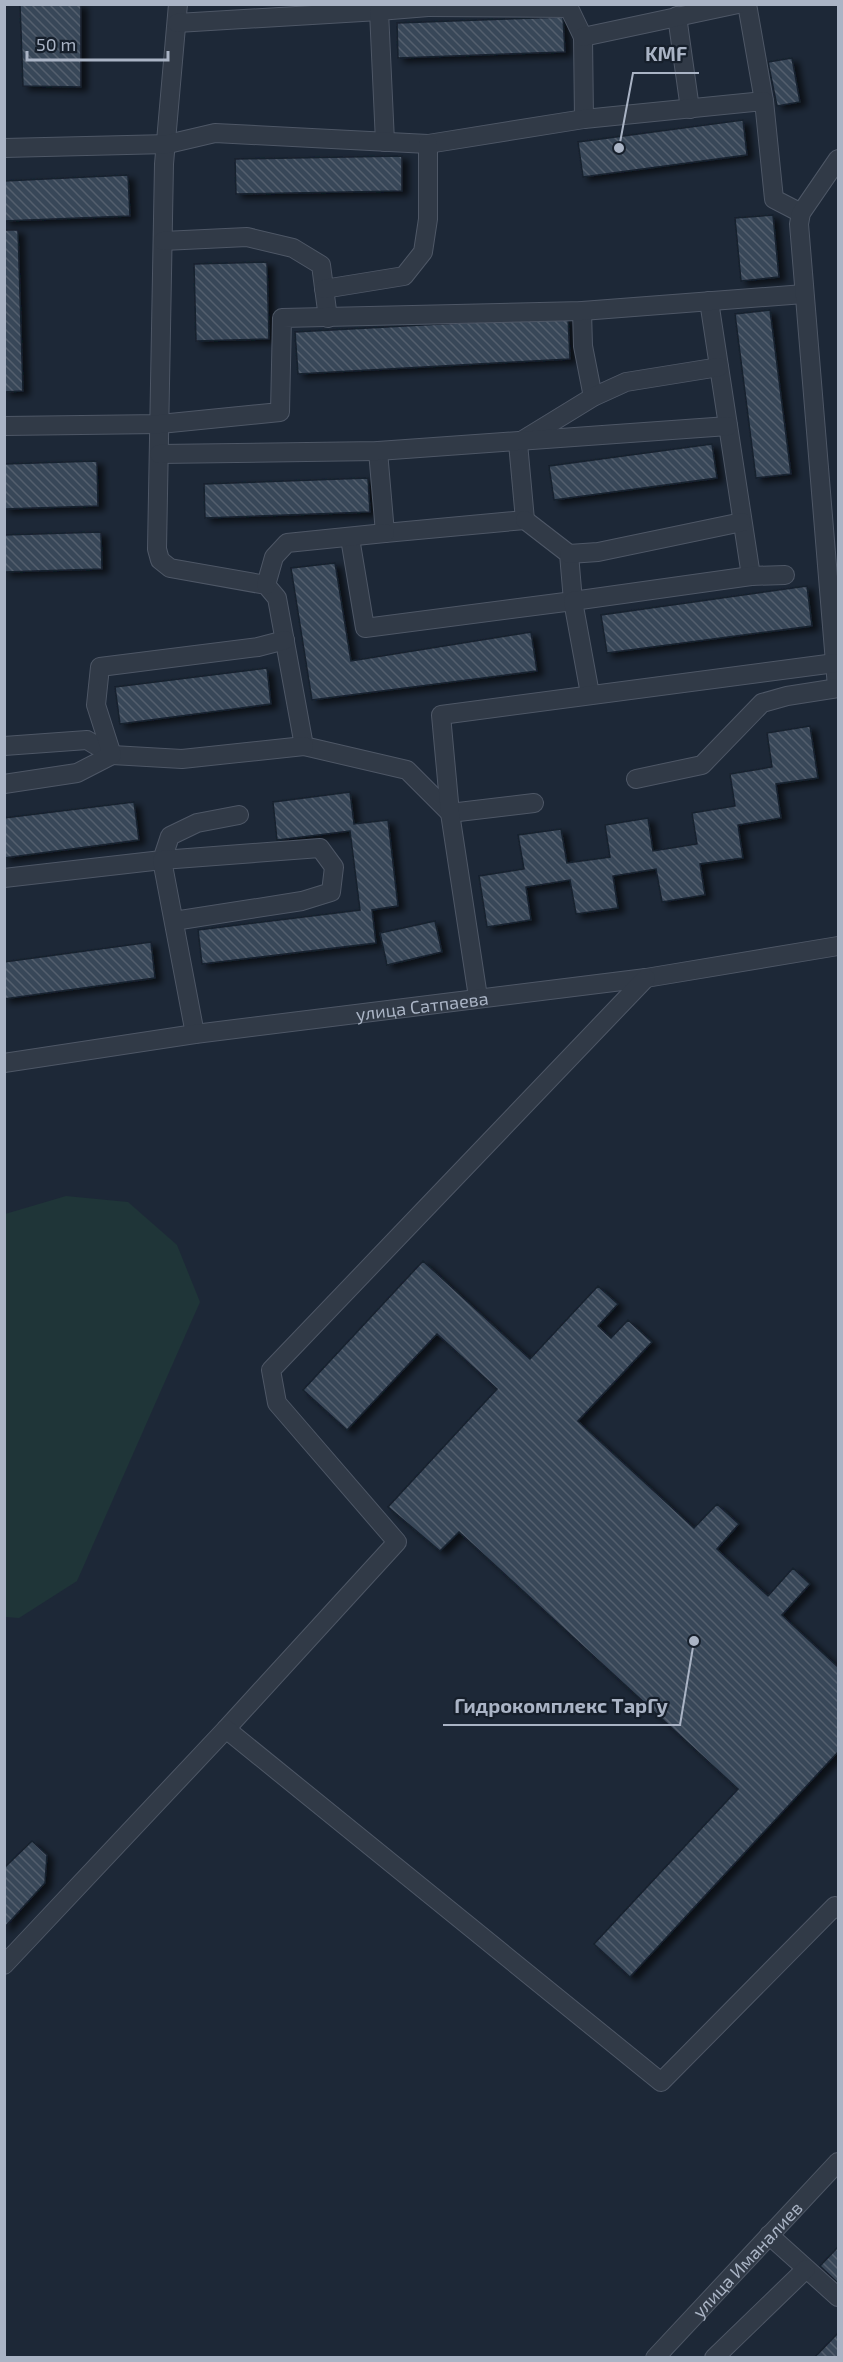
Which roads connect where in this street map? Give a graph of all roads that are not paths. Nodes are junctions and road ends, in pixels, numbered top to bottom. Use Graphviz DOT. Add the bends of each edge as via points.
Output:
graph roads {
  1 [pos="178,4"];
  2 [pos="738,4"];
  3 [pos="747,4"];
  4 [pos="428,6"];
  5 [pos="538,6"];
  6 [pos="379,11"];
  7 [pos="677,16"];
  8 [pos="177,23"];
  9 [pos="583,37"];
  10 [pos="765,101"];
  11 [pos="690,109"];
  12 [pos="584,119"];
  13 [pos="385,142"];
  14 [pos="168,144"];
  15 [pos="428,144"];
  16 [pos="4,148"];
  17 [pos="838,159"];
  18 [pos="801,213"];
  19 [pos="163,241"];
  20 [pos="324,289"];
  21 [pos="804,294"];
  22 [pos="709,301"];
  23 [pos="582,311"];
  24 [pos="328,318"];
  25 [pos="719,367"];
  26 [pos="593,397"];
  27 [pos="159,424"];
  28 [pos="4,426"];
  29 [pos="728,426"];
  30 [pos="518,443"];
  31 [pos="378,451"];
  32 [pos="159,454"];
  33 [pos="525,520"];
  34 [pos="742,522"];
  35 [pos="384,532"];
  36 [pos="350,538"];
  37 [pos="569,554"];
  38 [pos="785,575"];
  39 [pos="751,576"];
  40 [pos="266,585"];
  41 [pos="573,601"];
  42 [pos="285,640"];
  43 [pos="835,663"];
  44 [pos="838,687"];
  45 [pos="590,694"];
  46 [pos="4,746"];
  47 [pos="304,746"];
  48 [pos="112,755"];
  49 [pos="636,779"];
  50 [pos="4,784"];
  51 [pos="534,803"];
  52 [pos="450,813"];
  53 [pos="239,815"];
  54 [pos="162,860"];
  55 [pos="4,878"];
  56 [pos="174,921"];
  57 [pos="838,946"];
  58 [pos="646,978"];
  59 [pos="478,997"];
  60 [pos="195,1034"];
  61 [pos="4,1063"];
  62 [pos="226,1729"];
  63 [pos="838,1909"];
  64 [pos="4,1965"];
  65 [pos="838,2162"];
  66 [pos="769,2235"];
  67 [pos="806,2269"];
  68 [pos="838,2297"];
  69 [pos="718,2356"];
  70 [pos="655,2358"];
  1 -- 8 [label="street"];
  2 -- 7 [label="street"];
  3 -- 10 [label="street"];
  4 -- 5 [label="street"];
  4 -- 6 [label="street"];
  5 -- 9 [label="street" via="569,8"];
  6 -- 8 [label="street"];
  6 -- 13 [label="street"];
  7 -- 9 [label="street"];
  7 -- 11 [label="street"];
  8 -- 14 [label="street"];
  9 -- 12 [label="street"];
  10 -- 11 [label="street"];
  10 -- 18 [label="street" via="774,199"];
  11 -- 12 [label="street"];
  12 -- 15 [label="street"];
  13 -- 14 [label="street" via="215,133"];
  13 -- 15 [label="street"];
  14 -- 16 [label="street"];
  14 -- 19 [label="street"];
  15 -- 20 [label="street" via="428,219 423,252 404,276"];
  17 -- 18 [label="street"];
  18 -- 21 [label="street"];
  19 -- 20 [label="street" via="247,237 293,248 321,265"];
  19 -- 27 [label="street"];
  20 -- 24 [label="street"];
  21 -- 22 [label="street"];
  21 -- 43 [label="street"];
  22 -- 23 [label="street"];
  22 -- 25 [label="street"];
  23 -- 24 [label="street"];
  23 -- 26 [label="street" via="583,346"];
  24 -- 27 [label="street" via="282,318 280,412"];
  25 -- 26 [label="street" via="626,382"];
  25 -- 29 [label="street"];
  26 -- 30 [label="street"];
  27 -- 28 [label="street"];
  27 -- 32 [label="street"];
  29 -- 30 [label="street"];
  29 -- 34 [label="street"];
  30 -- 31 [label="street"];
  30 -- 33 [label="street"];
  31 -- 32 [label="street"];
  31 -- 35 [label="street"];
  32 -- 40 [label="street" via="160,560 170,568"];
  33 -- 35 [label="street"];
  33 -- 37 [label="street"];
  34 -- 37 [label="street" via="598,552"];
  34 -- 39 [label="street"];
  35 -- 36 [label="street"];
  36 -- 40 [label="street" via="287,543 274,557"];
  36 -- 41 [label="street" via="365,628"];
  37 -- 41 [label="street"];
  38 -- 39 [label="street"];
  39 -- 41 [label="street"];
  40 -- 42 [label="street" via="277,598"];
  41 -- 45 [label="street"];
  42 -- 47 [label="street"];
  42 -- 48 [label="street" via="258,648 100,667 96,705"];
  43 -- 44 [label="street"];
  43 -- 45 [label="street"];
  44 -- 49 [label="street" via="762,703 702,765"];
  45 -- 52 [label="street" via="441,715"];
  46 -- 48 [label="street" via="87,740"];
  47 -- 48 [label="street" via="182,759"];
  47 -- 52 [label="street" via="407,770"];
  48 -- 50 [label="street" via="77,773"];
  51 -- 52 [label="street"];
  52 -- 59 [label="street"];
  53 -- 54 [label="street" via="197,823 170,836"];
  54 -- 55 [label="street"];
  54 -- 56 [label="street"];
  54 -- 56 [label="street" via="320,848 334,867 331,892 302,901"];
  56 -- 60 [label="street"];
  57 -- 58 [label="street, улица Сатпаева"];
  58 -- 59 [label="street, улица Сатпаева"];
  58 -- 62 [label="street" via="271,1370 277,1403 397,1542"];
  59 -- 60 [label="street, улица Сатпаева"];
  60 -- 61 [label="street, улица Сатпаева"];
  62 -- 63 [label="street" via="661,2082 835,1906"];
  62 -- 64 [label="street"];
  65 -- 66 [label="street, улица Иманалиев"];
  66 -- 67 [label="street"];
  66 -- 70 [label="street, улица Иманалиев"];
  67 -- 68 [label="street"];
  67 -- 69 [label="street"];
}
